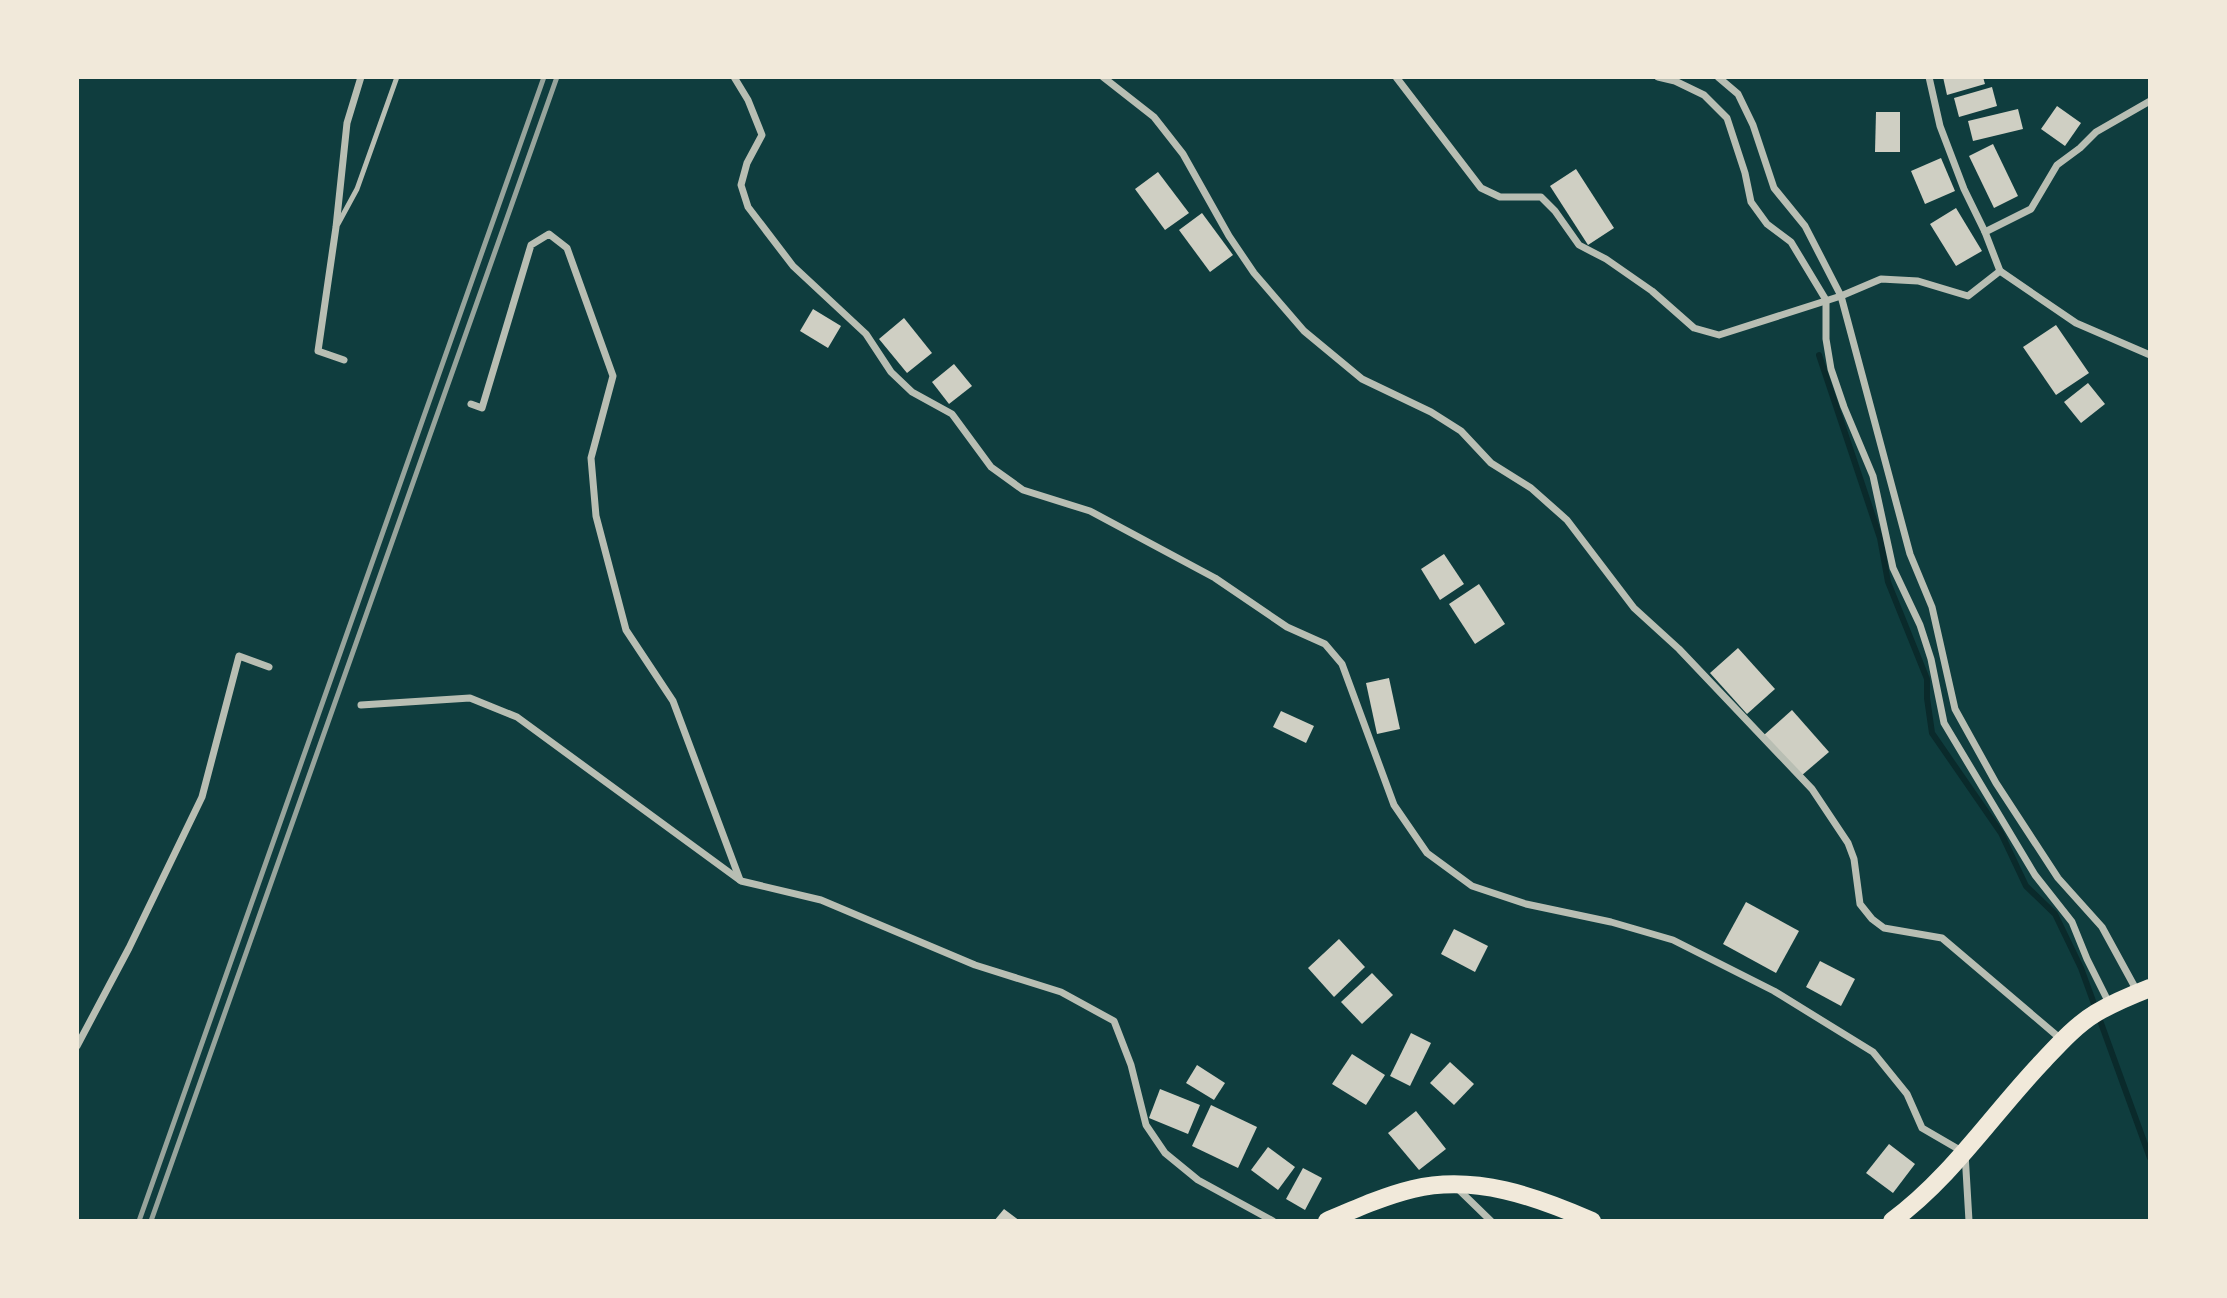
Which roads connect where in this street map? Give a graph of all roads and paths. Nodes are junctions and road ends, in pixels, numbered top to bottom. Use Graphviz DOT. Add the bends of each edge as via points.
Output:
graph roads {
  1 [pos="361,77"];
  2 [pos="397,77"];
  3 [pos="734,77"];
  4 [pos="1103,77"];
  5 [pos="1396,77"];
  6 [pos="1658,77"];
  7 [pos="1718,77"];
  8 [pos="1929,77"];
  9 [pos="2150,101"];
  10 [pos="336,227"];
  11 [pos="1985,232"];
  12 [pos="2000,271"];
  13 [pos="1841,296"];
  14 [pos="1826,300"];
  15 [pos="2150,355"];
  16 [pos="344,360"];
  17 [pos="471,404"];
  18 [pos="270,667"];
  19 [pos="361,705"];
  20 [pos="741,881"];
  21 [pos="2144,991"];
  22 [pos="2110,1006"];
  23 [pos="2063,1040"];
  24 [pos="77,1046"];
  25 [pos="1965,1153"];
  26 [pos="1453,1184"];
  27 [pos="1273,1221"];
  28 [pos="1327,1221"];
  29 [pos="1491,1221"];
  30 [pos="1592,1221"];
  31 [pos="1892,1221"];
  32 [pos="1969,1221"];
  1 -- 10 [label="street" via="347,123"];
  2 -- 10 [label="lane" via="357,189"];
  3 -- 25 [label="street" via="762,135 741,185 748,207 793,266 866,334 891,372 912,392 953,414 991,467 1023,491 1090,511 1215,579 1287,627 1325,643 1342,664 1394,805 1427,853 1472,886 1673,940 1774,991 1873,1052 1908,1094 1922,1128"];
  4 -- 23 [label="street" via="1154,117 1183,154 1254,273 1304,331 1362,379 1461,431 1491,463 1531,488 1567,520 1634,608 1812,789 1848,843 1860,904 1872,919 1884,928 1942,938"];
  5 -- 14 [label="street" via="1480,188 1500,197 1541,197 1579,245 1651,291 1694,328 1719,334"];
  6 -- 14 [label="street" via="1704,95 1727,118 1751,202 1768,224 1791,242"];
  7 -- 13 [label="street" via="1738,94 1774,188 1805,226"];
  8 -- 11 [label="street" via="1940,126"];
  9 -- 11 [label="street" via="2096,132 2057,165 2031,209"];
  10 -- 16 [label="street" via="318,351"];
  11 -- 12 [label="street"];
  12 -- 13 [label="street" via="1968,296 1918,281 1881,279"];
  12 -- 15 [label="street" via="2076,323"];
  13 -- 14 [label="street"];
  13 -- 21 [label="street" via="1910,554 1932,607 1955,709 1996,783 2058,878 2102,927"];
  14 -- 22 [label="street" via="1831,369 1873,476 1893,568 1920,625 1944,723 2035,875 2073,922"];
  17 -- 20 [label="street" via="482,408 531,245 550,234 567,248 613,376 591,458 596,516 626,631 673,702"];
  18 -- 24 [label="street" via="239,656 202,797"];
  19 -- 20 [label="street" via="470,698 517,717"];
  20 -- 27 [label="street" via="821,900 975,965 1060,992 1114,1021 1146,1125 1165,1153 1198,1180"];
  21 -- 22 [label="main road"];
  22 -- 23 [label="main road"];
  23 -- 25 [label="main road"];
  25 -- 31 [label="main road" via="1923,1197"];
  25 -- 32 [label="street"];
  26 -- 28 [label="main road" via="1414,1188"];
  26 -- 29 [label="street"];
  26 -- 30 [label="main road" via="1542,1199"];
}
